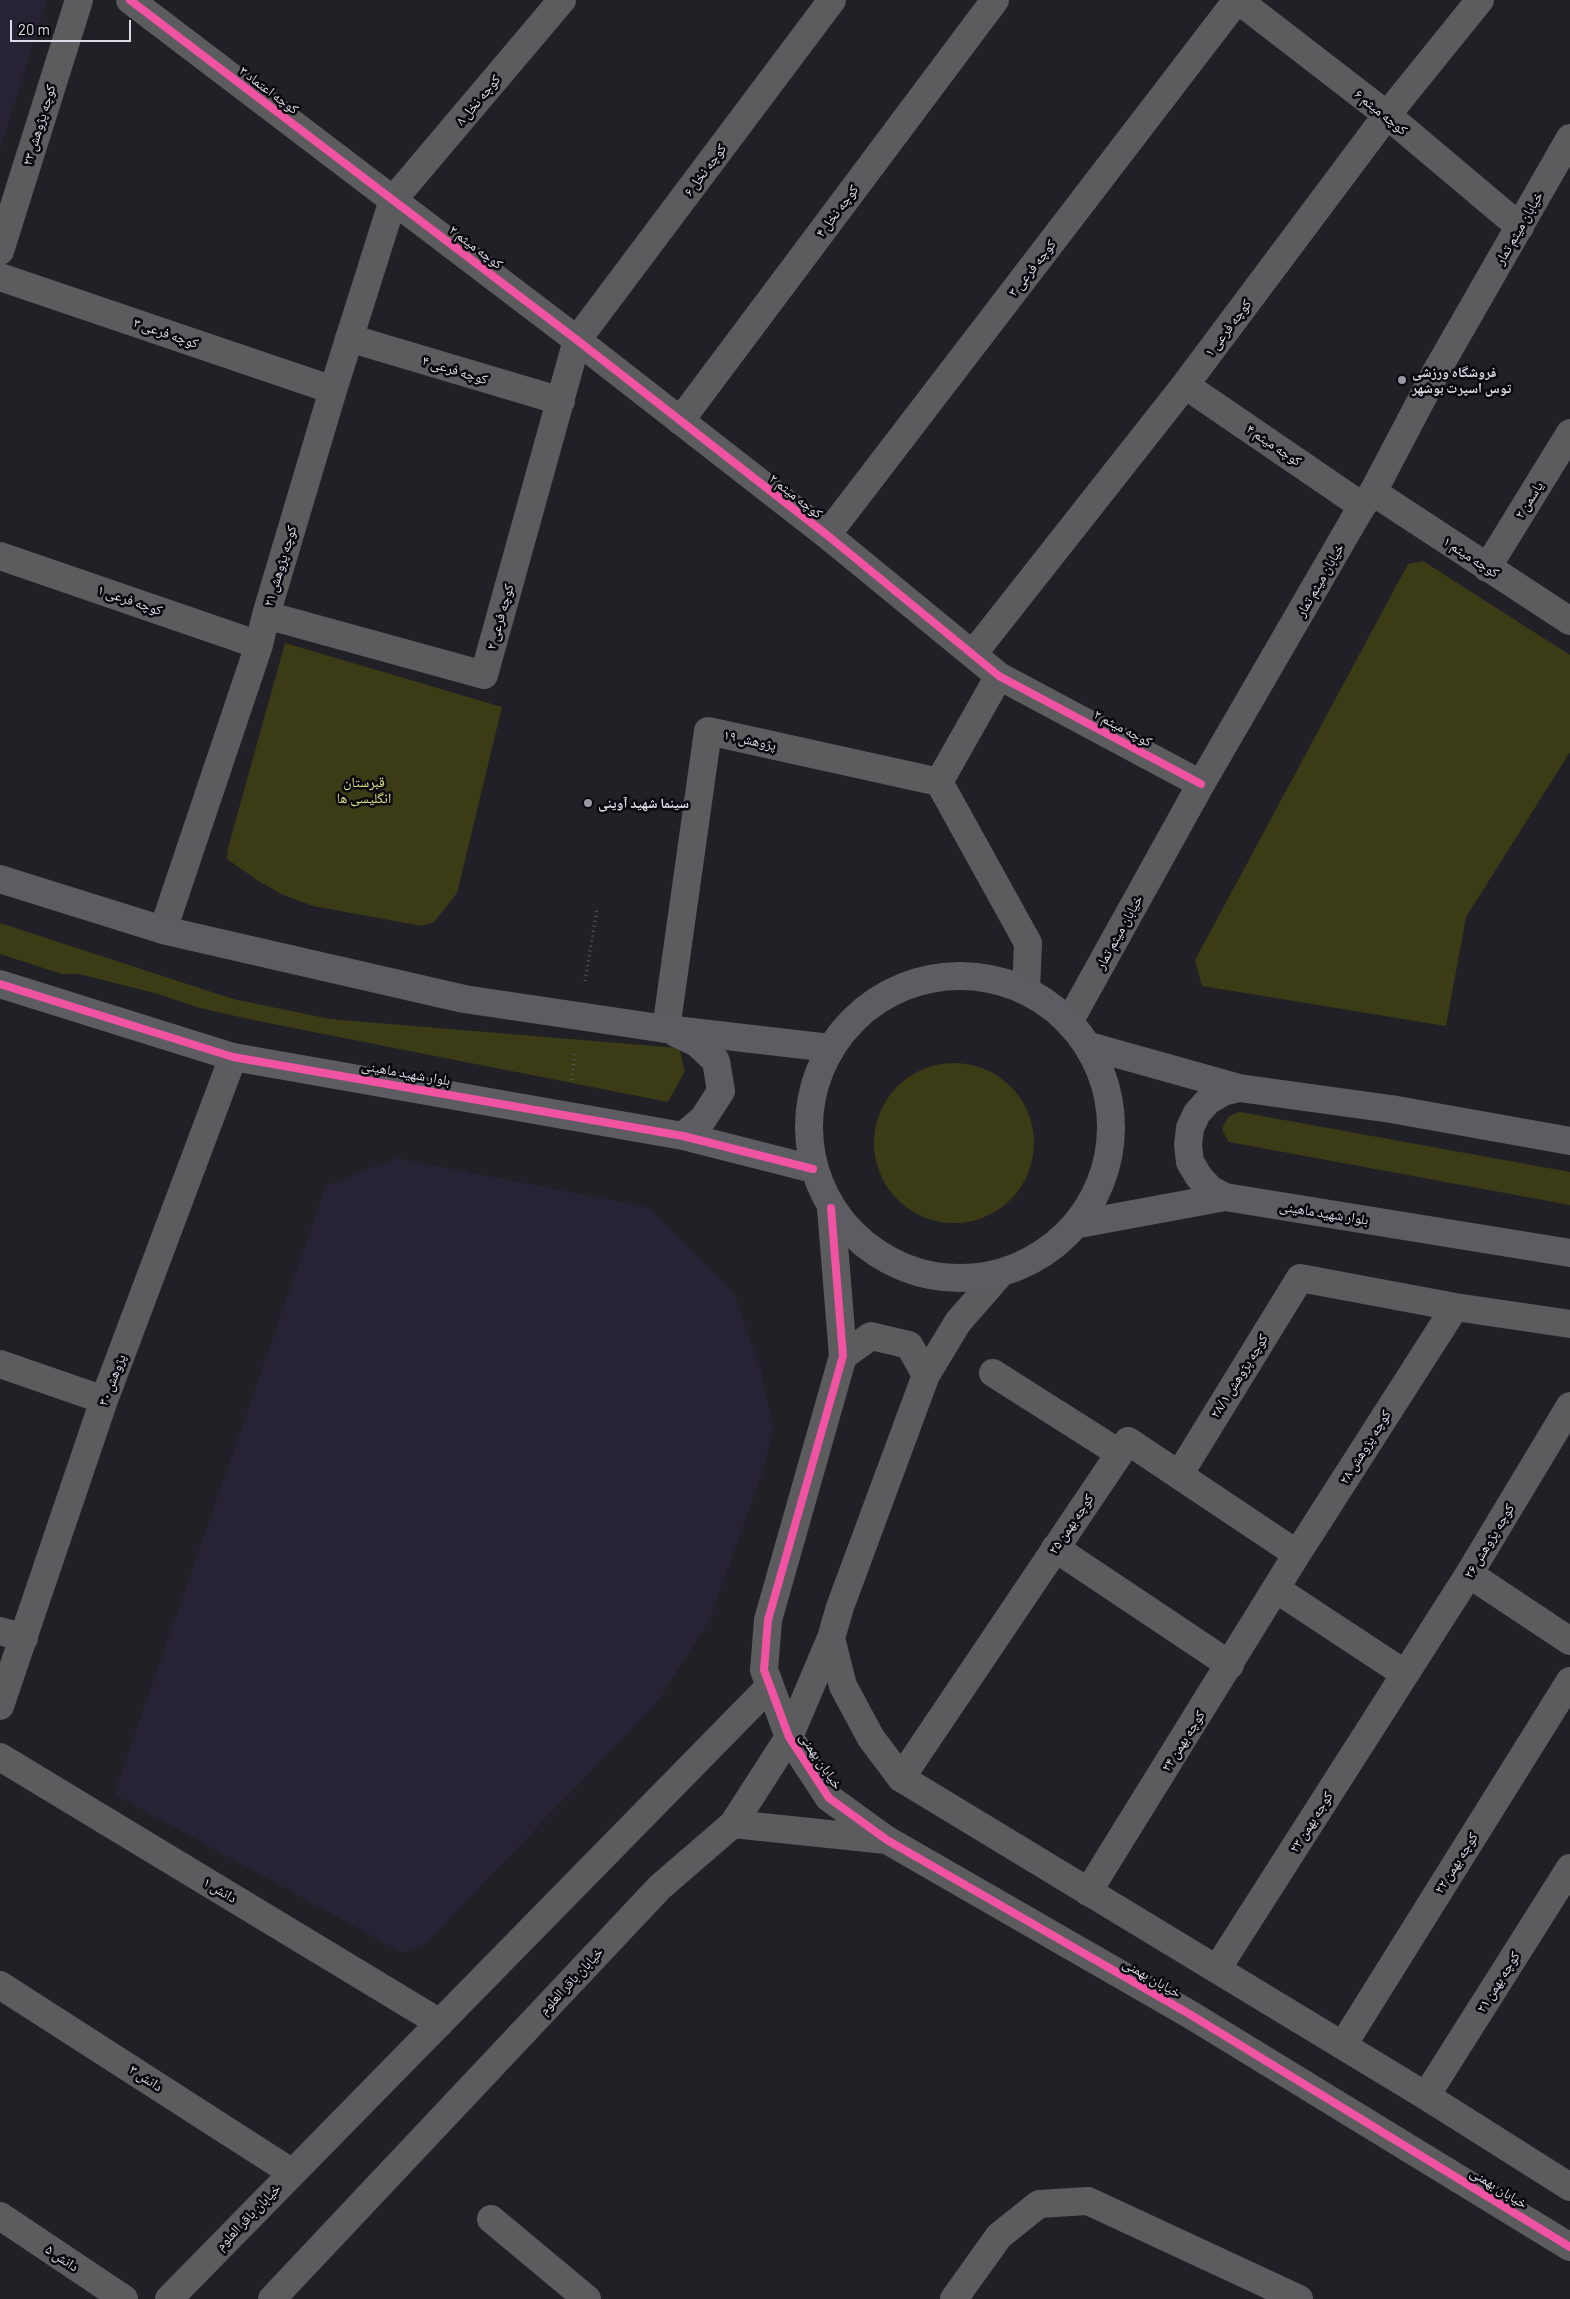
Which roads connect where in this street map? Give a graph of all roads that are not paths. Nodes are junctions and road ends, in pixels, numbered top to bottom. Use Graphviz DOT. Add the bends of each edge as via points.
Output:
graph roads {
  1 [pos="79,0"];
  2 [pos="130,0"];
  3 [pos="562,0"];
  4 [pos="832,0"];
  5 [pos="995,0"];
  6 [pos="1238,0"];
  7 [pos="1480,0"];
  8 [pos="1387,115"];
  9 [pos="1570,138"];
  10 [pos="393,200"];
  11 [pos="1520,227"];
  12 [pos="0,251"];
  13 [pos="0,277"];
  14 [pos="349,338"];
  15 [pos="578,340"];
  16 [pos="1185,385"];
  17 [pos="333,390"];
  18 [pos="561,401"];
  19 [pos="680,421"];
  20 [pos="1570,433"];
  21 [pos="1368,499"];
  22 [pos="827,535"];
  23 [pos="0,556"];
  24 [pos="1487,568"];
  25 [pos="266,615"];
  26 [pos="1570,621"];
  27 [pos="259,645"];
  28 [pos="973,654"];
  29 [pos="1000,676"];
  30 [pos="940,782"];
  31 [pos="1201,784"];
  32 [pos="0,879"];
  33 [pos="163,930"];
  34 [pos="0,984"];
  35 [pos="1026,990"];
  36 [pos="1068,1022"];
  37 [pos="666,1029"];
  38 [pos="1089,1046"];
  39 [pos="830,1048"];
  40 [pos="233,1056"];
  41 [pos="1239,1088"];
  42 [pos="683,1136"];
  43 [pos="1570,1141"];
  44 [pos="813,1169"];
  45 [pos="1225,1197"];
  46 [pos="831,1208"];
  47 [pos="1079,1224"];
  48 [pos="1570,1253"];
  49 [pos="999,1275"];
  50 [pos="1454,1307"];
  51 [pos="1570,1324"];
  52 [pos="843,1356"];
  53 [pos="0,1364"];
  54 [pos="993,1373"];
  55 [pos="926,1374"];
  56 [pos="104,1400"];
  57 [pos="1570,1406"];
  58 [pos="1119,1453"];
  59 [pos="1178,1475"];
  60 [pos="1055,1548"];
  61 [pos="1297,1554"];
  62 [pos="1469,1574"];
  63 [pos="1276,1589"];
  64 [pos="12,1635"];
  65 [pos="831,1638"];
  66 [pos="1570,1641"];
  67 [pos="1230,1665"];
  68 [pos="1404,1674"];
  69 [pos="1570,1681"];
  70 [pos="769,1687"];
  71 [pos="0,1706"];
  72 [pos="789,1737"];
  73 [pos="0,1757"];
  74 [pos="901,1778"];
  75 [pos="733,1824"];
  76 [pos="887,1840"];
  77 [pos="1570,1868"];
  78 [pos="1088,1892"];
  79 [pos="1217,1969"];
  80 [pos="0,1985"];
  81 [pos="440,2023"];
  82 [pos="1343,2045"];
  83 [pos="1426,2096"];
  84 [pos="291,2172"];
  85 [pos="1570,2186"];
  86 [pos="0,2216"];
  87 [pos="491,2219"];
  88 [pos="1570,2247"];
  89 [pos="124,2299"];
  90 [pos="169,2299"];
  91 [pos="272,2299"];
  92 [pos="587,2299"];
  93 [pos="954,2299"];
  94 [pos="1299,2299"];
  1 -- 12 [label="street, کوچه پژوهش ۲۳"];
  2 -- 10 [label="street, کوچه اعتماد ۳"];
  3 -- 10 [label="street, کوچه نخل ۸"];
  4 -- 15 [label="street, کوچه نخل ۶"];
  5 -- 19 [label="street, کوچه نخل ۴"];
  6 -- 8 [label="street, کوچه میثم ۶"];
  6 -- 22 [label="street, کوچه فرعی ۳"];
  7 -- 8 [label="street, کوچه فرعی ۱"];
  8 -- 11 [label="street, کوچه میثم ۶"];
  8 -- 16 [label="street, کوچه فرعی ۱"];
  9 -- 11 [label="street, خیابان میثم تمار"];
  10 -- 14 [label="street, کوچه پژوهش ۲۱"];
  10 -- 15 [label="street, کوچه میثم ۲"];
  11 -- 21 [label="street, خیابان میثم تمار" via="1436,372"];
  13 -- 17 [label="street, کوچه فرعی ۳"];
  14 -- 17 [label="street, کوچه پژوهش ۲۱"];
  14 -- 18 [label="street, کوچه فرعی ۴"];
  15 -- 18 [label="street, کوچه فرعی ۲"];
  15 -- 19 [label="street, کوچه میثم ۲"];
  16 -- 21 [label="street, کوچه میثم ۴"];
  16 -- 28 [label="street, کوچه فرعی ۱"];
  17 -- 25 [label="street, کوچه پژوهش ۲۱"];
  18 -- 25 [label="street, کوچه فرعی ۲" via="484,675"];
  19 -- 22 [label="street, کوچه میثم ۲"];
  20 -- 24 [label="street, یاسمن ۲"];
  21 -- 24 [label="street, کوچه میثم ۱"];
  21 -- 31 [label="street, خیابان میثم تمار"];
  22 -- 28 [label="street, کوچه میثم ۲"];
  23 -- 27 [label="street, کوچه فرعی ۱"];
  24 -- 26 [label="street, کوچه میثم ۱"];
  25 -- 27 [label="street, کوچه پژوهش ۲۱"];
  27 -- 33 [label="street, کوچه پژوهش ۲۱"];
  28 -- 29 [label="street, کوچه میثم ۲"];
  29 -- 30 [label="street"];
  29 -- 31 [label="street, کوچه میثم ۲"];
  30 -- 35 [label="street" via="1028,943"];
  30 -- 37 [label="street, پژوهش ۱۹" via="708,731"];
  31 -- 36 [label="street, خیابان میثم تمار"];
  32 -- 33 [label="main road"];
  33 -- 37 [label="main road" via="464,999"];
  34 -- 40 [label="main road, بلوار شهید ماهینی"];
  35 -- 36 [label="main road"];
  35 -- 39 [label="main road" via="976,976 924,979 887,993 855,1017"];
  36 -- 38 [label="main road"];
  37 -- 39 [label="main road"];
  37 -- 42 [label="main road" via="697,1043 716,1061 721,1091 703,1119"];
  38 -- 41 [label="main road"];
  38 -- 47 [label="main road" via="1108,1089 1112,1136 1103,1182"];
  39 -- 44 [label="main road" via="813,1086 807,1127"];
  40 -- 42 [label="main road, بلوار شهید ماهینی"];
  40 -- 56 [label="street, پژوهش ۳۰"];
  41 -- 43 [label="main road" via="1391,1109"];
  41 -- 45 [label="main road" via="1208,1101 1190,1128 1190,1162 1210,1189"];
  42 -- 44 [label="main road, بلوار شهید ماهینی"];
  44 -- 46 [label="main road"];
  45 -- 47 [label="main road, بلوار شهید ماهینی"];
  45 -- 48 [label="main road, بلوار شهید ماهینی"];
  46 -- 49 [label="main road" via="862,1244 904,1269 951,1280"];
  46 -- 52 [label="street"];
  47 -- 49 [label="main road" via="1043,1256"];
  49 -- 55 [label="street, خیابان باقر العلوم" via="958,1322"];
  50 -- 51 [label="street"];
  50 -- 59 [label="street, کوچه پژوهش ۲۸/۱" via="1300,1278"];
  50 -- 61 [label="street, کوچه پژوهش ۲۸"];
  52 -- 55 [label="street" via="871,1336 909,1346"];
  52 -- 70 [label="street, خیابان بهمنی" via="768,1620 764,1670"];
  53 -- 56 [label="street"];
  54 -- 58 [label="street"];
  55 -- 65 [label="street, خیابان باقر العلوم"];
  56 -- 64 [label="street, پژوهش ۳۰"];
  57 -- 62 [label="street, کوچه پژوهش ۲۶"];
  58 -- 59 [label="street" via="1128,1441"];
  58 -- 60 [label="street, کوچه بهمن ۲۵"];
  59 -- 61 [label="street"];
  60 -- 67 [label="street"];
  60 -- 74 [label="street, کوچه بهمن ۲۵"];
  61 -- 63 [label="street, کوچه پژوهش ۲۸"];
  62 -- 66 [label="street"];
  62 -- 68 [label="street, کوچه پژوهش ۲۶"];
  63 -- 67 [label="street, کوچه بهمن ۲۴"];
  63 -- 68 [label="street"];
  64 -- 71 [label="street, پژوهش ۳۰"];
  65 -- 72 [label="street, خیابان باقر العلوم"];
  65 -- 74 [label="street" via="843,1686 871,1738"];
  67 -- 78 [label="street, کوچه بهمن ۲۴"];
  68 -- 79 [label="street, کوجه بهمن ۲۳"];
  69 -- 82 [label="street, کوچه بهمن ۲۲"];
  70 -- 72 [label="street, خیابان بهمنی"];
  70 -- 81 [label="street, خیابان باقر العلوم"];
  72 -- 75 [label="street, خیابان باقر العلوم"];
  72 -- 76 [label="street, خیابان بهمنی" via="828,1798"];
  73 -- 81 [label="street, دانش ۱"];
  74 -- 78 [label="street"];
  75 -- 76 [label="street"];
  75 -- 91 [label="street, خیابان باقر العلوم" via="660,1887"];
  76 -- 88 [label="street, خیابان بهمنی" via="1191,2015"];
  77 -- 83 [label="street, کوچه بهمن ۲۱"];
  78 -- 79 [label="street"];
  79 -- 82 [label="street"];
  80 -- 84 [label="street, دانش ۳"];
  81 -- 84 [label="street, خیابان باقر العلوم"];
  82 -- 83 [label="street"];
  83 -- 85 [label="street"];
  84 -- 90 [label="street, خیابان باقر العلوم"];
  86 -- 89 [label="street, دانش ۵"];
  87 -- 92 [label="street"];
  93 -- 94 [label="street" via="999,2236 1039,2204 1088,2201"];
}
